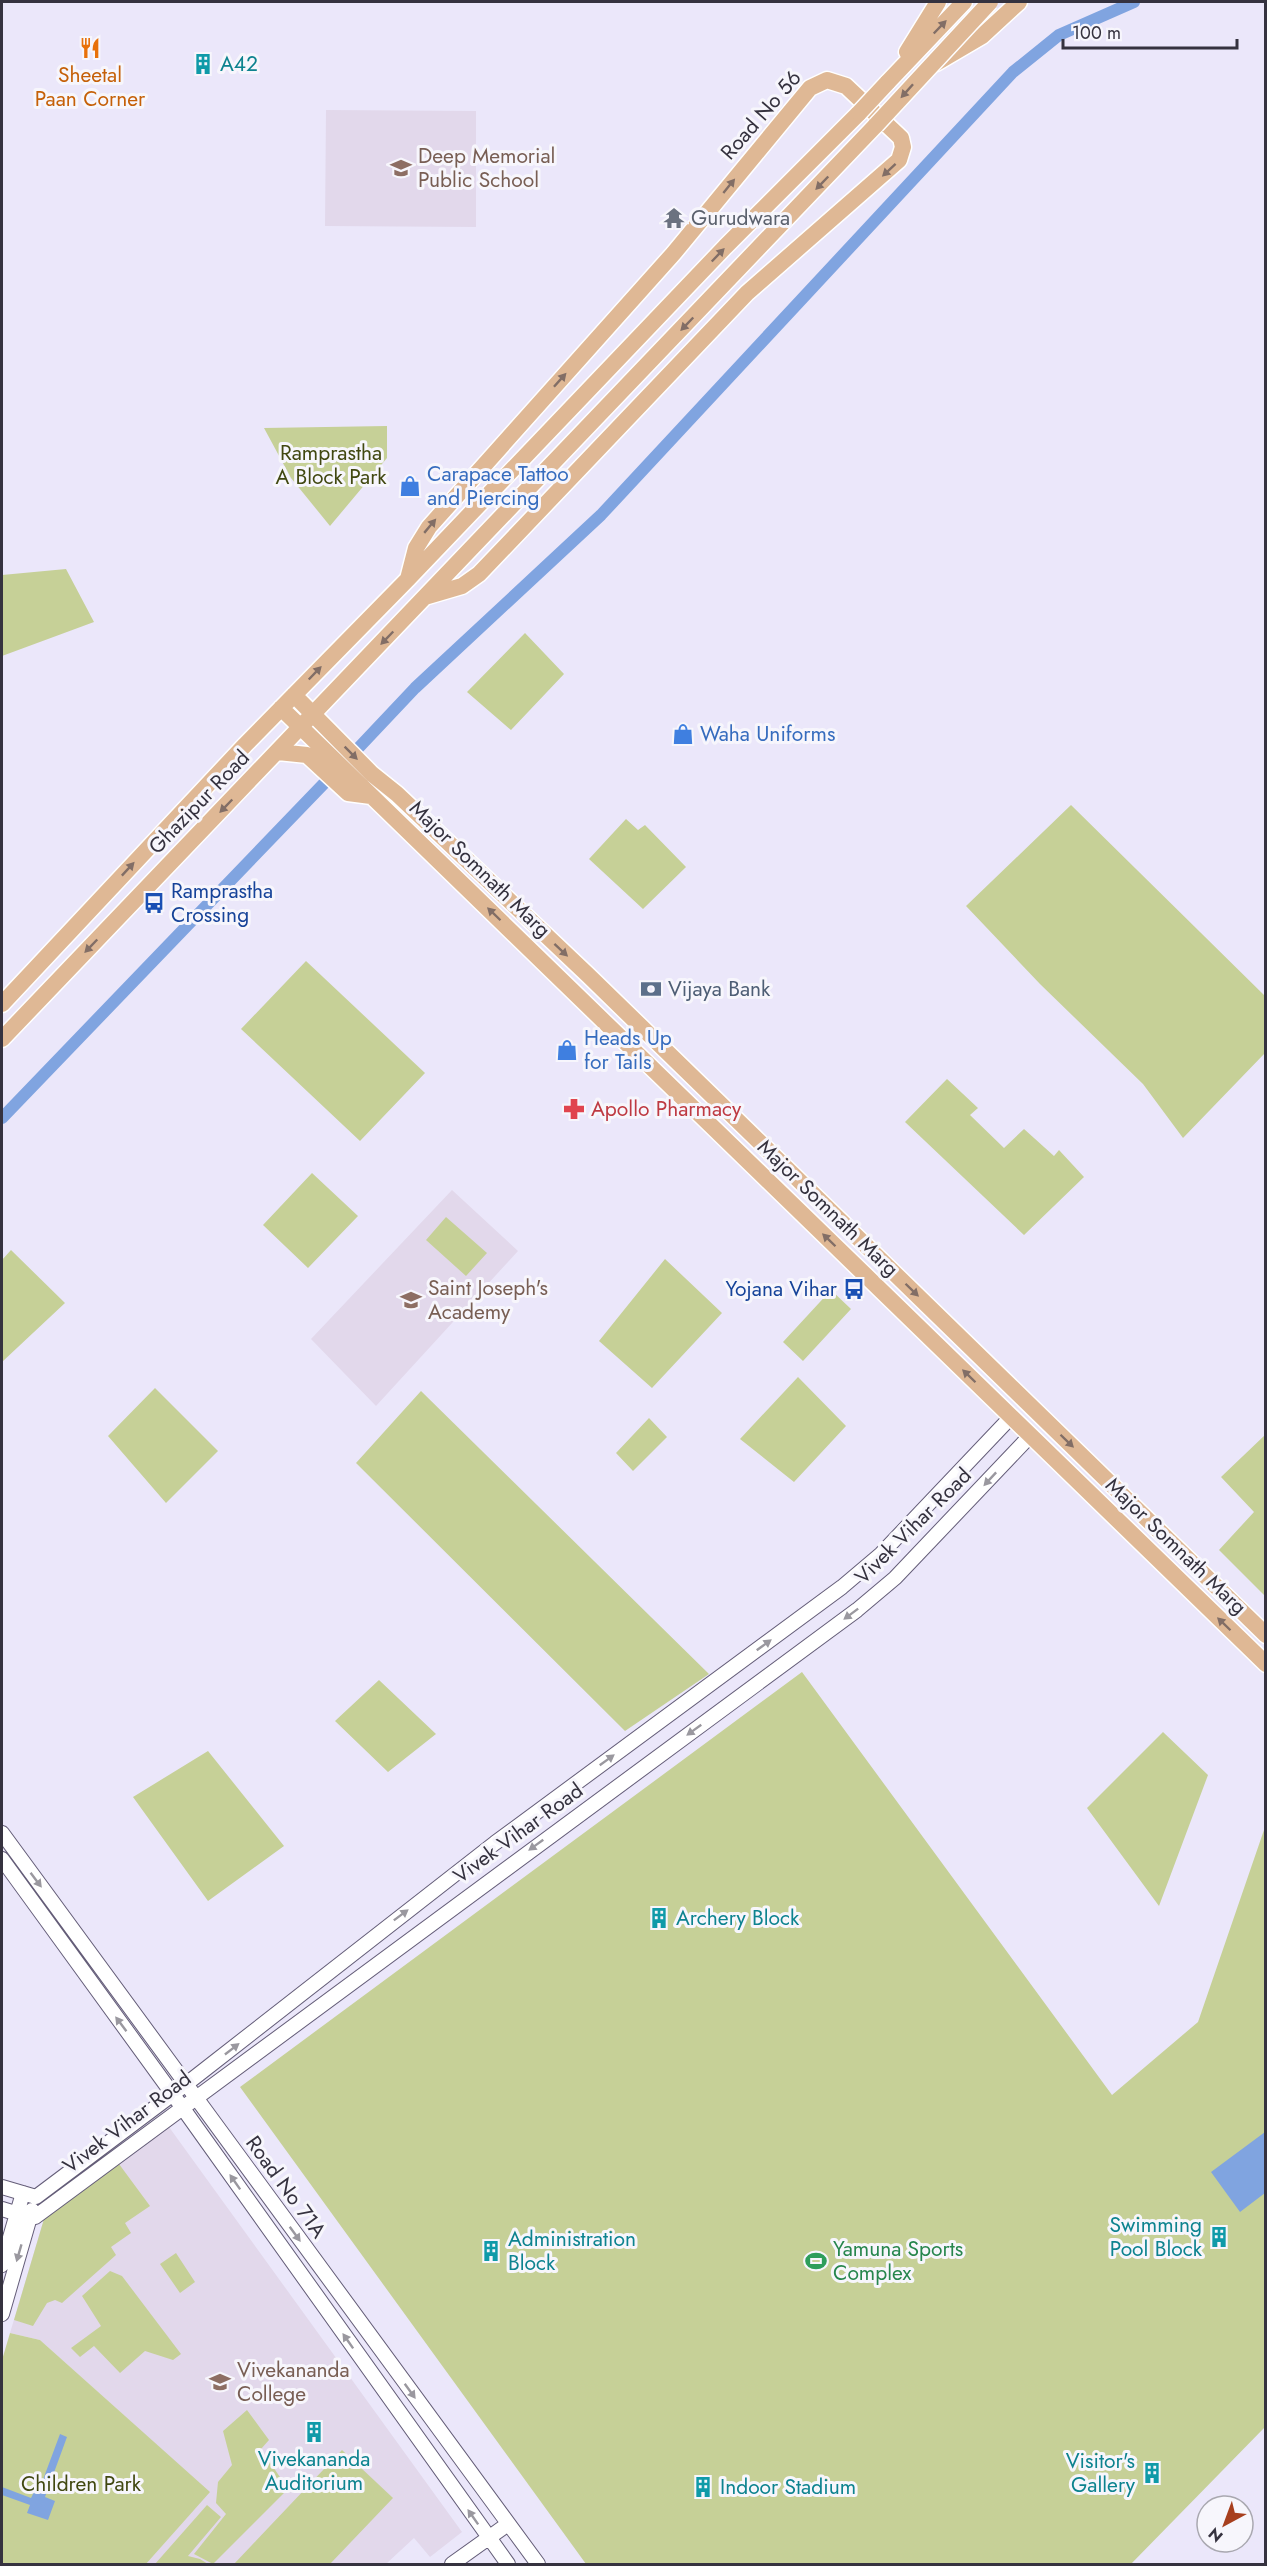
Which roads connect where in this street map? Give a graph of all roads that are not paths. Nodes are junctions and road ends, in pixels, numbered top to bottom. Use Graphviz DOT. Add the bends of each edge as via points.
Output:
graph roads {
  1 [pos="938,2"];
  2 [pos="964,2"];
  3 [pos="990,2"];
  4 [pos="1019,2"];
  5 [pos="929,68"];
  6 [pos="887,83"];
  7 [pos="408,579"];
  8 [pos="428,596"];
  9 [pos="345,644"];
  10 [pos="364,662"];
  11 [pos="294,695"];
  12 [pos="281,708"];
  13 [pos="313,716"];
  14 [pos="300,728"];
  15 [pos="245,745"];
  16 [pos="313,751"];
  17 [pos="273,758"];
  18 [pos="363,787"];
  19 [pos="2,1004"];
  20 [pos="2,1039"];
  21 [pos="1026,1400"];
  22 [pos="1011,1417"];
  23 [pos="1046,1420"];
  24 [pos="1030,1436"];
  25 [pos="1266,1635"];
  26 [pos="1266,1664"];
  27 [pos="699,1693"];
  28 [pos="714,1715"];
  29 [pos="2,1833"];
  30 [pos="2,1859"];
  31 [pos="373,1937"];
  32 [pos="389,1955"];
  33 [pos="185,2085"];
  34 [pos="173,2094"];
  35 [pos="195,2098"];
  36 [pos="182,2107"];
  37 [pos="2,2187"];
  38 [pos="29,2195"];
  39 [pos="2,2209"];
  40 [pos="23,2216"];
  41 [pos="2,2265"];
  42 [pos="2,2314"];
  43 [pos="508,2524"];
  44 [pos="488,2538"];
  45 [pos="452,2565"];
  46 [pos="508,2565"];
  47 [pos="538,2565"];
  1 -- 6 [label="main road"];
  6 -- 2 [label="main road, one-way"];
  3 -- 5 [label="main road, Ghazipur Road, bridge"];
  4 -- 5 [label="main road, bridge" via="982,36"];
  5 -- 8 [label="main road, Ghazipur Road, one-way, bridge"];
  7 -- 6 [label="main road, Ghazipur Road, one-way, bridge"];
  7 -- 8 [label="main road, Road No 56, one-way" via="416,548 429,527 673,254 810,88 827,80 846,86 901,138 899,160 747,293 479,573 462,586"];
  7 -- 9 [label="main road, Ghazipur Road"];
  8 -- 10 [label="main road, Ghazipur Road, one-way"];
  9 -- 10 [label="main road"];
  11 -- 9 [label="main road, Ghazipur Road, one-way"];
  10 -- 13 [label="main road, Ghazipur Road"];
  11 -- 12 [label="main road, Ghazipur Road"];
  11 -- 13 [label="main road, Major Somnath Marg"];
  12 -- 14 [label="main road, Major Somnath Marg"];
  12 -- 15 [label="main road, Ghazipur Road"];
  13 -- 14 [label="main road, Ghazipur Road"];
  13 -- 18 [label="main road, Major Somnath Marg, one-way" via="329,732"];
  14 -- 16 [label="main road, Major Somnath Marg"];
  14 -- 17 [label="main road, Ghazipur Road"];
  15 -- 17 [label="main road"];
  19 -- 15 [label="main road, Ghazipur Road, one-way"];
  16 -- 17 [label="main road"];
  16 -- 18 [label="main road, Major Somnath Marg"];
  17 -- 20 [label="main road, Ghazipur Road, one-way"];
  18 -- 21 [label="main road, Major Somnath Marg, one-way" via="405,802"];
  22 -- 18 [label="main road, Major Somnath Marg, one-way"];
  21 -- 22 [label="main road"];
  21 -- 23 [label="main road, Major Somnath Marg"];
  22 -- 24 [label="main road, Major Somnath Marg"];
  27 -- 22 [label="street, Vivek Vihar Road, one-way" via="843,1587 881,1554"];
  23 -- 24 [label="main road"];
  23 -- 25 [label="main road, Major Somnath Marg, one-way"];
  26 -- 24 [label="main road, Major Somnath Marg, one-way"];
  24 -- 28 [label="street, Vivek Vihar Road, one-way" via="895,1578"];
  27 -- 28 [label="street"];
  31 -- 27 [label="street, Vivek Vihar Road, one-way"];
  28 -- 32 [label="street, Vivek Vihar Road, one-way"];
  29 -- 33 [label="street, Road No 71A, one-way"];
  34 -- 30 [label="street, Road No 71A, one-way"];
  31 -- 32 [label="street"];
  33 -- 31 [label="street, Vivek Vihar Road, one-way"];
  32 -- 35 [label="street, Vivek Vihar Road"];
  33 -- 34 [label="street, Vivek Vihar Road"];
  33 -- 35 [label="street, Road No 71A"];
  34 -- 36 [label="street, Road No 71A"];
  34 -- 38 [label="street, Vivek Vihar Road"];
  35 -- 36 [label="street, Vivek Vihar Road"];
  35 -- 43 [label="street, Road No 71A, one-way"];
  36 -- 40 [label="street, Vivek Vihar Road" via="35,2217"];
  44 -- 36 [label="street, Road No 71A, one-way"];
  37 -- 38 [label="street"];
  38 -- 40 [label="street"];
  39 -- 40 [label="street"];
  40 -- 41 [label="street"];
  40 -- 42 [label="street, one-way"];
  43 -- 44 [label="street"];
  43 -- 47 [label="street, Road No 71A"];
  44 -- 45 [label="street"];
  44 -- 46 [label="street, Road No 71A"];
}
